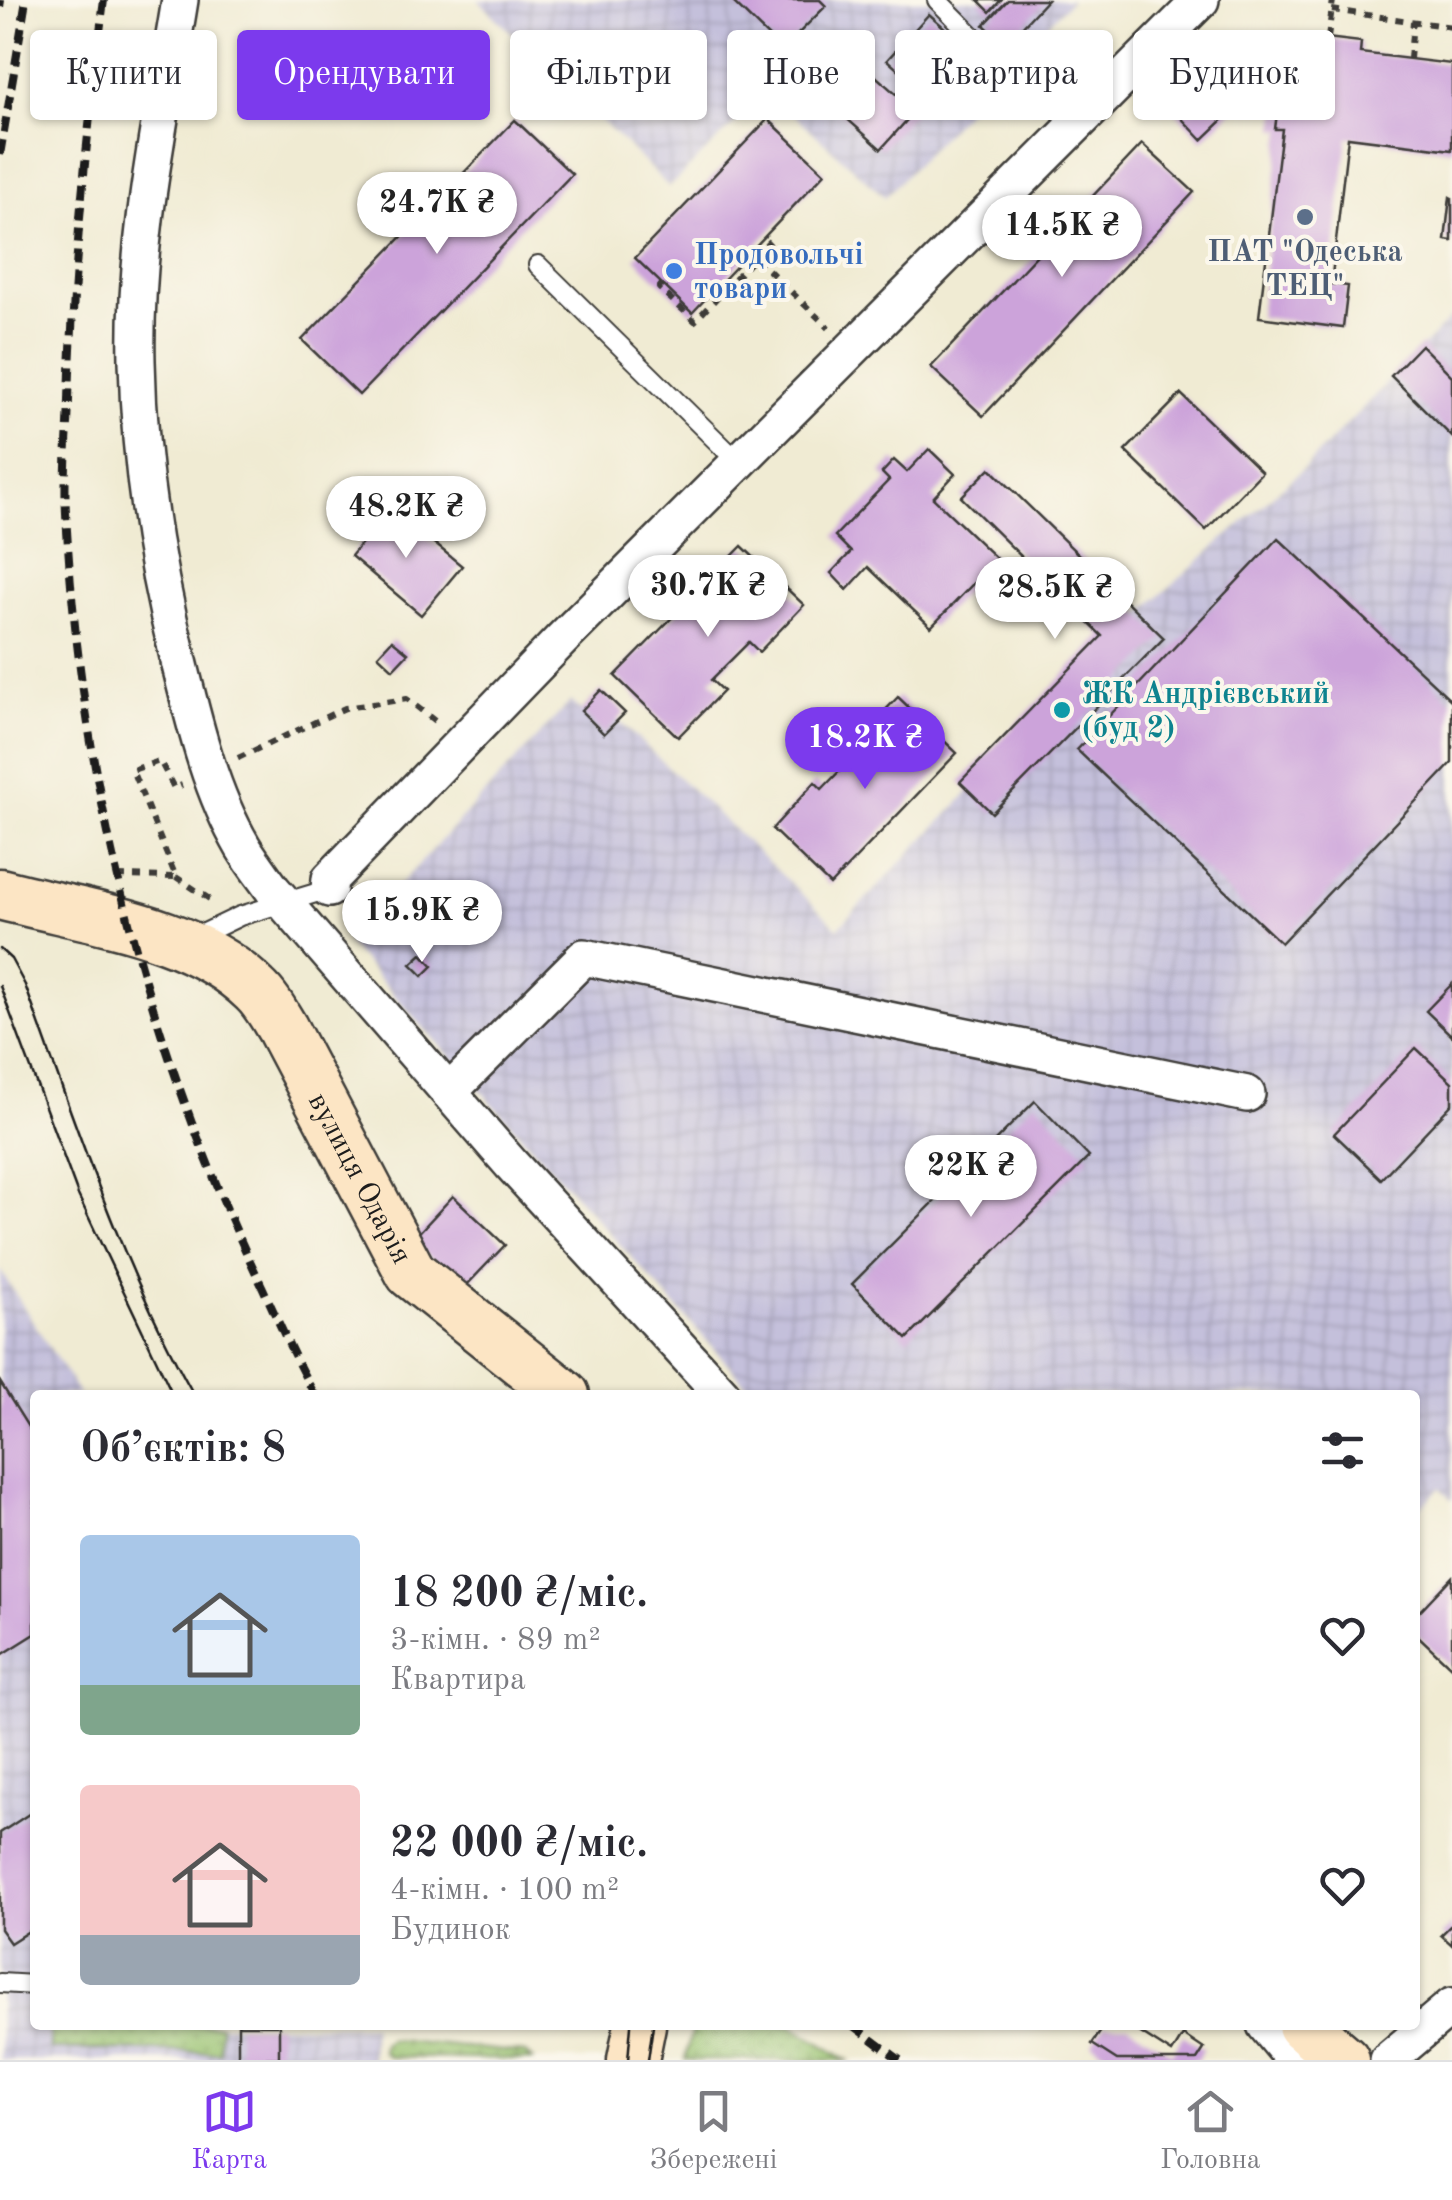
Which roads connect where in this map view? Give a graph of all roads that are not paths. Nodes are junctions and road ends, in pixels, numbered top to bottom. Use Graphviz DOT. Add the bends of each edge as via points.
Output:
graph roads {
  1 [pos="180,0"];
  2 [pos="937,0"];
  3 [pos="1202,0"];
  4 [pos="1077,126"];
  5 [pos="538,266"];
  6 [pos="738,462"];
  7 [pos="329,889"];
  8 [pos="0,894"];
  9 [pos="285,903"];
  10 [pos="184,942"];
  11 [pos="449,1092"];
  12 [pos="1247,1094"];
  13 [pos="558,1390"];
  14 [pos="718,1390"];
  15 [pos="0,1983"];
  16 [pos="30,1984"];
  17 [pos="1452,2006"];
  18 [pos="639,2030"];
  19 [pos="1269,2030"];
  20 [pos="1308,2030"];
  21 [pos="634,2060"];
  22 [pos="1294,2060"];
  23 [pos="1344,2060"];
  24 [pos="1388,2060"];
  1 -- 9 [label="street" via="150,193 136,359 145,493 163,600 220,799 242,846"];
  2 -- 4 [label="lane"];
  3 -- 4 [label="street"];
  4 -- 6 [label="street"];
  5 -- 6 [label="lane"];
  6 -- 7 [label="street" via="461,742 330,879"];
  7 -- 9 [label="lane"];
  8 -- 10 [label="street, вулиця Одарія"];
  9 -- 10 [label="lane"];
  9 -- 11 [label="street"];
  10 -- 13 [label="street, вулиця Одарія" via="258,992 411,1273"];
  11 -- 12 [label="street" via="584,957"];
  11 -- 14 [label="street"];
  15 -- 16 [label="lane"];
  17 -- 24 [label="street"];
  18 -- 21 [label="street"];
  19 -- 22 [label="street"];
  20 -- 23 [label="street"];
}
